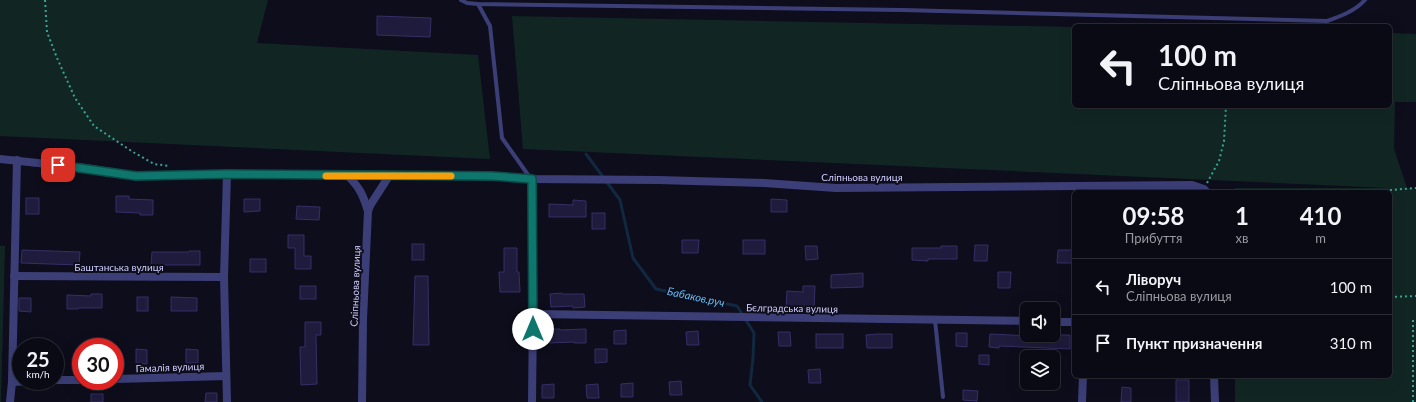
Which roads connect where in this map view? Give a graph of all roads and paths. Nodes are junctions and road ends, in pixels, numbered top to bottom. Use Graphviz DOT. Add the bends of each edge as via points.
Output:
graph roads {
  1 [pos="45,0"];
  2 [pos="461,0"];
  3 [pos="1365,0"];
  4 [pos="478,4"];
  5 [pos="1226,108"];
  6 [pos="0,159"];
  7 [pos="17,160"];
  8 [pos="174,166"];
  9 [pos="227,174"];
  10 [pos="348,176"];
  11 [pos="389,176"];
  12 [pos="532,179"];
  13 [pos="1416,188"];
  14 [pos="1205,190"];
  15 [pos="1390,190"];
  16 [pos="368,211"];
  17 [pos="14,276"];
  18 [pos="224,277"];
  19 [pos="1416,296"];
  20 [pos="1392,297"];
  21 [pos="533,314"];
  22 [pos="935,320"];
  23 [pos="1413,320"];
  24 [pos="1020,321"];
  25 [pos="1060,322"];
  26 [pos="1072,322"];
  27 [pos="13,338"];
  28 [pos="226,376"];
  29 [pos="1083,378"];
  30 [pos="1214,378"];
  31 [pos="124,379"];
  32 [pos="12,382"];
  33 [pos="943,397"];
  34 [pos="10,402"];
  35 [pos="227,402"];
  36 [pos="362,402"];
  37 [pos="532,402"];
  38 [pos="1082,402"];
  39 [pos="1215,402"];
  40 [pos="1413,402"];
  1 -- 8 [label="path" via="47,32 57,58 75,98 94,126 154,164"];
  2 -- 4 [label="lane"];
  3 -- 4 [label="lane" via="1346,14 1328,21 902,10"];
  4 -- 12 [label="lane" via="490,26 502,138"];
  5 -- 14 [label="path" via="1224,141 1219,161"];
  6 -- 7 [label="street, Сліпньова вулиця"];
  7 -- 9 [label="street, Сліпньова вулиця" via="136,176"];
  7 -- 17 [label="street"];
  9 -- 10 [label="street, Сліпньова вулиця"];
  9 -- 18 [label="street"];
  10 -- 11 [label="street, Сліпньова вулиця"];
  10 -- 16 [label="street" via="362,194"];
  11 -- 12 [label="street, Сліпньова вулиця" via="492,176"];
  11 -- 16 [label="street, Сліпньова вулиця"];
  12 -- 14 [label="street, Сліпньова вулиця" via="764,183 836,188 1192,185"];
  12 -- 21 [label="street"];
  13 -- 15 [label="path"];
  16 -- 36 [label="street, Сліпньова вулиця"];
  17 -- 18 [label="street, Баштанська вулиця"];
  17 -- 27 [label="street"];
  18 -- 28 [label="street"];
  19 -- 20 [label="path"];
  21 -- 22 [label="street, Бєлградська вулиця"];
  21 -- 37 [label="street"];
  22 -- 24 [label="street, Бєлградська вулиця"];
  22 -- 33 [label="lane"];
  23 -- 40 [label="path"];
  25 -- 26 [label="street"];
  28 -- 31 [label="street, Гамалія вулиця"];
  28 -- 35 [label="street"];
  29 -- 38 [label="street"];
  30 -- 39 [label="street"];
  32 -- 34 [label="street"];
}
